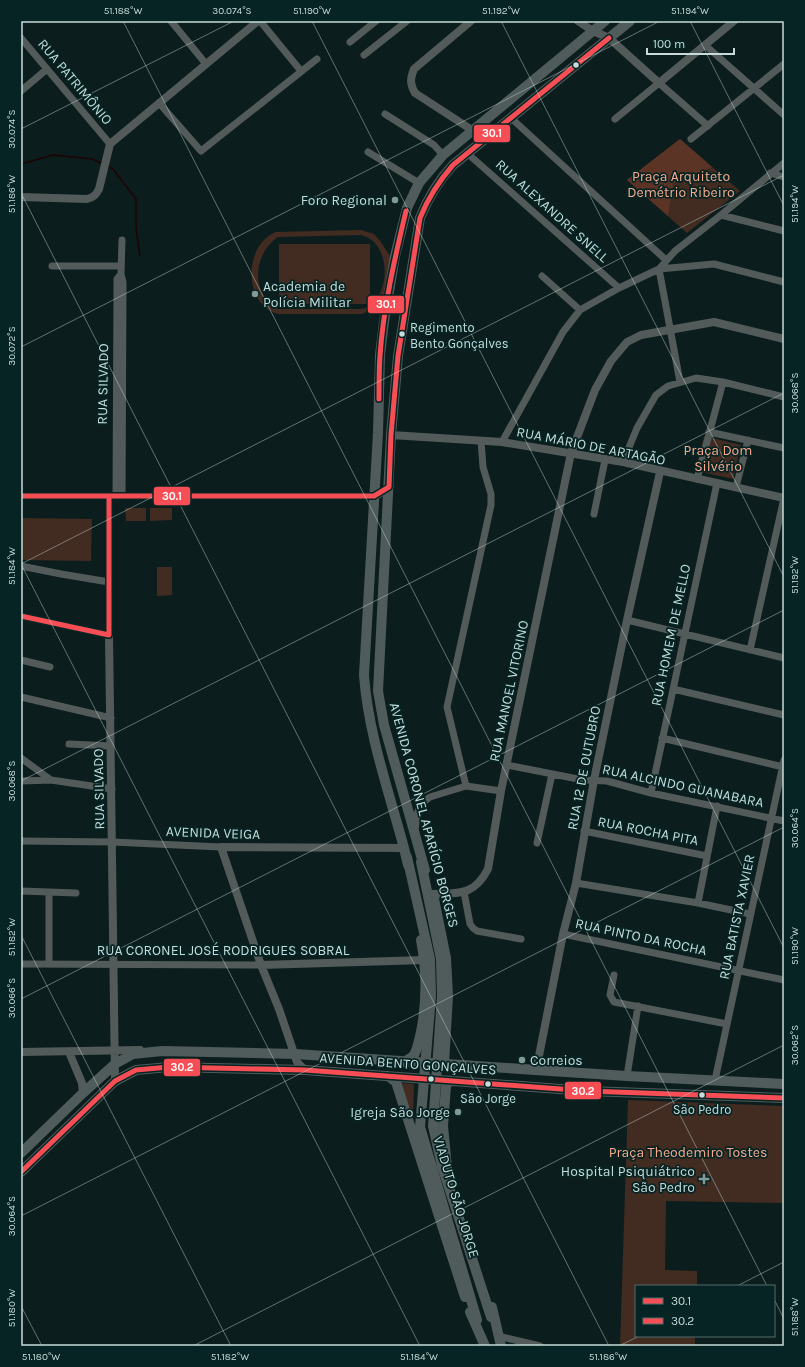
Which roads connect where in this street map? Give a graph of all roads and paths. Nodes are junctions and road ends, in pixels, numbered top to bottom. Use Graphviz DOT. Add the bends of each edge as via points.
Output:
graph roads {
  1 [pos="172,21"];
  2 [pos="259,21"];
  3 [pos="376,21"];
  4 [pos="407,21"];
  5 [pos="471,21"];
  6 [pos="578,21"];
  7 [pos="605,21"];
  8 [pos="630,21"];
  9 [pos="734,21"];
  10 [pos="593,31"];
  11 [pos="21,38"];
  12 [pos="609,38"];
  13 [pos="350,42"];
  14 [pos="705,45"];
  15 [pos="364,55"];
  16 [pos="317,58"];
  17 [pos="206,64"];
  18 [pos="784,64"];
  19 [pos="47,69"];
  20 [pos="301,71"];
  21 [pos="659,83"];
  22 [pos="754,89"];
  23 [pos="21,91"];
  24 [pos="159,102"];
  25 [pos="385,114"];
  26 [pos="784,115"];
  27 [pos="511,118"];
  28 [pos="616,119"];
  29 [pos="708,126"];
  30 [pos="472,130"];
  31 [pos="691,139"];
  32 [pos="110,144"];
  33 [pos="368,152"];
  34 [pos="467,153"];
  35 [pos="443,155"];
  36 [pos="784,163"];
  37 [pos="770,173"];
  38 [pos="784,177"];
  39 [pos="419,183"];
  40 [pos="21,197"];
  41 [pos="721,215"];
  42 [pos="784,231"];
  43 [pos="122,240"];
  44 [pos="666,260"];
  45 [pos="52,266"];
  46 [pos="659,269"];
  47 [pos="121,270"];
  48 [pos="542,276"];
  49 [pos="784,282"];
  50 [pos="619,288"];
  51 [pos="580,310"];
  52 [pos="671,329"];
  53 [pos="784,339"];
  54 [pos="680,382"];
  55 [pos="723,382"];
  56 [pos="784,397"];
  57 [pos="709,432"];
  58 [pos="391,435"];
  59 [pos="748,440"];
  60 [pos="481,441"];
  61 [pos="502,442"];
  62 [pos="784,448"];
  63 [pos="571,453"];
  64 [pos="605,460"];
  65 [pos="623,462"];
  66 [pos="660,472"];
  67 [pos="697,479"];
  68 [pos="717,483"];
  69 [pos="389,487"];
  70 [pos="736,487"];
  71 [pos="21,496"];
  72 [pos="116,496"];
  73 [pos="374,496"];
  74 [pos="784,498"];
  75 [pos="594,514"];
  76 [pos="21,566"];
  77 [pos="109,582"];
  78 [pos="21,616"];
  79 [pos="627,620"];
  80 [pos="685,633"];
  81 [pos="109,635"];
  82 [pos="750,650"];
  83 [pos="784,658"];
  84 [pos="21,660"];
  85 [pos="50,668"];
  86 [pos="673,689"];
  87 [pos="21,697"];
  88 [pos="784,715"];
  89 [pos="111,718"];
  90 [pos="662,738"];
  91 [pos="70,744"];
  92 [pos="111,746"];
  93 [pos="21,758"];
  94 [pos="783,763"];
  95 [pos="507,766"];
  96 [pos="552,774"];
  97 [pos="51,780"];
  98 [pos="594,780"];
  99 [pos="21,781"];
  100 [pos="466,786"];
  101 [pos="112,789"];
  102 [pos="501,790"];
  103 [pos="651,793"];
  104 [pos="717,806"];
  105 [pos="772,818"];
  106 [pos="784,821"];
  107 [pos="584,831"];
  108 [pos="415,836"];
  109 [pos="21,841"];
  110 [pos="112,842"];
  111 [pos="537,843"];
  112 [pos="221,847"];
  113 [pos="406,852"];
  114 [pos="419,852"];
  115 [pos="707,856"];
  116 [pos="576,883"];
  117 [pos="21,891"];
  118 [pos="49,892"];
  119 [pos="464,892"];
  120 [pos="76,893"];
  121 [pos="432,894"];
  122 [pos="698,903"];
  123 [pos="750,914"];
  124 [pos="563,934"];
  125 [pos="521,939"];
  126 [pos="425,960"];
  127 [pos="21,964"];
  128 [pos="49,964"];
  129 [pos="114,964"];
  130 [pos="260,964"];
  131 [pos="738,970"];
  132 [pos="614,975"];
  133 [pos="784,980"];
  134 [pos="638,1006"];
  135 [pos="423,1022"];
  136 [pos="447,1024"];
  137 [pos="727,1024"];
  138 [pos="115,1050"];
  139 [pos="162,1051"];
  140 [pos="21,1052"];
  141 [pos="70,1052"];
  142 [pos="295,1054"];
  143 [pos="403,1062"];
  144 [pos="115,1064"];
  145 [pos="444,1064"];
  146 [pos="305,1070"];
  147 [pos="536,1071"];
  148 [pos="388,1076"];
  149 [pos="627,1076"];
  150 [pos="715,1080"];
  151 [pos="115,1081"];
  152 [pos="449,1081"];
  153 [pos="784,1084"];
  154 [pos="83,1092"];
  155 [pos="784,1098"];
  156 [pos="443,1126"];
  157 [pos="410,1128"];
  158 [pos="21,1153"];
  159 [pos="21,1172"];
  160 [pos="499,1341"];
  161 [pos="484,1343"];
  162 [pos="540,1346"];
  1 -- 17 [label="street"];
  2 -- 17 [label="street"];
  2 -- 20 [label="street"];
  3 -- 13 [label="street"];
  4 -- 15 [label="street"];
  5 -- 30 [label="street" via="414,69 410,78 415,93"];
  6 -- 10 [label="street"];
  7 -- 10 [label="main road, AVENIDA CORONEL APARÍCIO BORGES"];
  8 -- 12 [label="main road, AVENIDA CORONEL APARÍCIO BORGES"];
  9 -- 14 [label="street"];
  10 -- 12 [label="street"];
  10 -- 30 [label="main road, AVENIDA CORONEL APARÍCIO BORGES"];
  11 -- 19 [label="street, RUA PATRIMÔNIO"];
  12 -- 21 [label="street"];
  12 -- 27 [label="main road, AVENIDA CORONEL APARÍCIO BORGES"];
  14 -- 21 [label="street"];
  14 -- 22 [label="street"];
  16 -- 20 [label="street"];
  17 -- 24 [label="street"];
  18 -- 22 [label="street"];
  19 -- 23 [label="street"];
  19 -- 32 [label="street, RUA PATRIMÔNIO"];
  20 -- 24 [label="street" via="201,151"];
  21 -- 28 [label="street"];
  21 -- 29 [label="street"];
  22 -- 26 [label="street"];
  22 -- 29 [label="street"];
  24 -- 32 [label="street"];
  25 -- 35 [label="street" via="434,145"];
  27 -- 34 [label="main road, AVENIDA CORONEL APARÍCIO BORGES"];
  27 -- 44 [label="street"];
  29 -- 31 [label="street"];
  30 -- 35 [label="main road, AVENIDA CORONEL APARÍCIO BORGES"];
  32 -- 40 [label="street" via="99,189 93,198"];
  33 -- 39 [label="street"];
  34 -- 50 [label="street, RUA ALEXANDRE SNELL"];
  34 -- 58 [label="main road, AVENIDA CORONEL APARÍCIO BORGES" via="442,177 420,218 399,348"];
  35 -- 39 [label="main road, AVENIDA CORONEL APARÍCIO BORGES"];
  36 -- 37 [label="street"];
  37 -- 38 [label="street"];
  37 -- 41 [label="street"];
  39 -- 73 [label="main road, AVENIDA CORONEL APARÍCIO BORGES" via="404,219 384,322 380,355"];
  41 -- 42 [label="street"];
  41 -- 44 [label="street"];
  43 -- 47 [label="street, RUA SILVADO"];
  44 -- 46 [label="street"];
  45 -- 47 [label="street"];
  46 -- 49 [label="street" via="714,264"];
  46 -- 50 [label="street"];
  46 -- 52 [label="street"];
  47 -- 72 [label="street, RUA SILVADO" via="123,282 120,292 119,482"];
  48 -- 51 [label="street"];
  50 -- 51 [label="street"];
  51 -- 61 [label="street" via="563,332"];
  52 -- 53 [label="street, RUA MANOEL VITORINO" via="714,322"];
  52 -- 54 [label="street"];
  52 -- 63 [label="street, RUA MANOEL VITORINO" via="642,335 626,342 611,361 595,390"];
  54 -- 55 [label="street" via="696,378"];
  54 -- 65 [label="street" via="668,386 656,395 637,428"];
  55 -- 56 [label="street"];
  55 -- 57 [label="street"];
  57 -- 59 [label="street"];
  57 -- 67 [label="street"];
  58 -- 60 [label="street, RUA MÁRIO DE ARTAGÃO"];
  58 -- 69 [label="main road, AVENIDA CORONEL APARÍCIO BORGES"];
  59 -- 62 [label="street"];
  59 -- 70 [label="street"];
  60 -- 61 [label="street, RUA MÁRIO DE ARTAGÃO"];
  60 -- 100 [label="street" via="483,467 491,494 491,505 447,707"];
  61 -- 63 [label="street, RUA MÁRIO DE ARTAGÃO"];
  63 -- 64 [label="street, RUA MÁRIO DE ARTAGÃO"];
  63 -- 95 [label="street, RUA MANOEL VITORINO"];
  64 -- 65 [label="street, RUA MÁRIO DE ARTAGÃO"];
  64 -- 75 [label="street"];
  65 -- 66 [label="street, RUA MÁRIO DE ARTAGÃO"];
  66 -- 67 [label="street, RUA MÁRIO DE ARTAGÃO"];
  66 -- 79 [label="street, RUA 12 DE OUTUBRO"];
  67 -- 68 [label="street, RUA MÁRIO DE ARTAGÃO"];
  68 -- 70 [label="street, RUA MÁRIO DE ARTAGÃO"];
  68 -- 80 [label="street, RUA HOMEM DE MELLO"];
  69 -- 73 [label="street"];
  69 -- 108 [label="main road, AVENIDA CORONEL APARÍCIO BORGES" via="378,691 384,725"];
  70 -- 74 [label="street, RUA MÁRIO DE ARTAGÃO"];
  71 -- 72 [label="street"];
  72 -- 73 [label="street"];
  72 -- 77 [label="street, RUA SILVADO"];
  73 -- 113 [label="main road, AVENIDA CORONEL APARÍCIO BORGES" via="364,675 365,698"];
  74 -- 82 [label="street"];
  76 -- 77 [label="street"];
  77 -- 81 [label="street, RUA SILVADO"];
  78 -- 81 [label="street"];
  79 -- 80 [label="street"];
  79 -- 98 [label="street, RUA 12 DE OUTUBRO"];
  80 -- 82 [label="street"];
  80 -- 86 [label="street, RUA HOMEM DE MELLO"];
  81 -- 89 [label="street, RUA SILVADO"];
  82 -- 83 [label="street"];
  84 -- 85 [label="street"];
  86 -- 88 [label="street"];
  86 -- 90 [label="street, RUA HOMEM DE MELLO"];
  87 -- 89 [label="street"];
  89 -- 92 [label="street, RUA SILVADO"];
  90 -- 94 [label="street"];
  90 -- 103 [label="street, RUA HOMEM DE MELLO"];
  91 -- 92 [label="street"];
  92 -- 101 [label="street, RUA SILVADO"];
  93 -- 97 [label="street"];
  94 -- 105 [label="street, RUA BATISTA XAVIER"];
  95 -- 96 [label="street, RUA ALCINDO GUANABARA"];
  95 -- 102 [label="street, RUA MANOEL VITORINO"];
  96 -- 98 [label="street, RUA ALCINDO GUANABARA"];
  96 -- 111 [label="street"];
  97 -- 99 [label="street"];
  97 -- 101 [label="street"];
  98 -- 103 [label="street, RUA ALCINDO GUANABARA"];
  98 -- 107 [label="street, RUA 12 DE OUTUBRO"];
  100 -- 102 [label="street"];
  100 -- 108 [label="street" via="430,797 421,804 417,814"];
  101 -- 110 [label="street, RUA SILVADO"];
  102 -- 119 [label="street, RUA MANOEL VITORINO" via="488,869 475,886"];
  103 -- 104 [label="street, RUA ALCINDO GUANABARA"];
  104 -- 105 [label="street, RUA ALCINDO GUANABARA"];
  104 -- 115 [label="street"];
  105 -- 106 [label="street, RUA ALCINDO GUANABARA"];
  105 -- 123 [label="street, RUA BATISTA XAVIER"];
  107 -- 115 [label="street, RUA ROCHA PITA"];
  107 -- 116 [label="street, RUA 12 DE OUTUBRO"];
  108 -- 114 [label="main road, AVENIDA CORONEL APARÍCIO BORGES"];
  109 -- 110 [label="street, AVENIDA VEIGA"];
  110 -- 112 [label="street, AVENIDA VEIGA"];
  110 -- 129 [label="street, RUA SILVADO"];
  112 -- 113 [label="street, AVENIDA VEIGA"];
  112 -- 130 [label="street"];
  113 -- 126 [label="main road, AVENIDA CORONEL APARÍCIO BORGES"];
  113 -- 161 [label="main road, VIADUTO SÃO JORGE, bridge" via="430,959 431,996 420,1127"];
  114 -- 121 [label="main road, AVENIDA CORONEL APARÍCIO BORGES"];
  114 -- 160 [label="main road, VIADUTO SÃO JORGE, bridge" via="441,959 442,996 433,1126 442,1166"];
  115 -- 122 [label="street"];
  116 -- 122 [label="street"];
  116 -- 124 [label="street, RUA 12 DE OUTUBRO"];
  117 -- 118 [label="street"];
  118 -- 120 [label="street"];
  118 -- 128 [label="street"];
  119 -- 121 [label="street"];
  119 -- 125 [label="street" via="473,928 477,931"];
  121 -- 136 [label="main road, AVENIDA CORONEL APARÍCIO BORGES" via="446,958"];
  122 -- 123 [label="street"];
  123 -- 131 [label="street, RUA BATISTA XAVIER"];
  124 -- 131 [label="street, RUA PINTO DA ROCHA"];
  124 -- 147 [label="street, RUA 12 DE OUTUBRO"];
  126 -- 130 [label="street, RUA CORONEL JOSÉ RODRIGUES SOBRAL"];
  126 -- 135 [label="main road, AVENIDA CORONEL APARÍCIO BORGES" via="426,996"];
  127 -- 128 [label="street, RUA CORONEL JOSÉ RODRIGUES SOBRAL"];
  128 -- 129 [label="street, RUA CORONEL JOSÉ RODRIGUES SOBRAL"];
  129 -- 130 [label="street, RUA CORONEL JOSÉ RODRIGUES SOBRAL"];
  129 -- 138 [label="street, RUA SILVADO"];
  130 -- 142 [label="street"];
  131 -- 133 [label="street, RUA PINTO DA ROCHA"];
  131 -- 137 [label="street, RUA BATISTA XAVIER"];
  132 -- 134 [label="street" via="611,999 614,1002"];
  134 -- 137 [label="street"];
  134 -- 149 [label="street"];
  135 -- 136 [label="main road" via="432,1029"];
  135 -- 143 [label="main road, AVENIDA CORONEL APARÍCIO BORGES" via="417,1049 412,1057"];
  136 -- 145 [label="main road, AVENIDA CORONEL APARÍCIO BORGES"];
  137 -- 150 [label="street, RUA BATISTA XAVIER"];
  138 -- 139 [label="street"];
  138 -- 141 [label="street"];
  138 -- 144 [label="street, RUA SILVADO"];
  139 -- 142 [label="main road, AVENIDA BENTO GONÇALVES"];
  139 -- 144 [label="main road, AVENIDA BENTO GONÇALVES" via="133,1054"];
  140 -- 141 [label="street"];
  141 -- 154 [label="street"];
  142 -- 143 [label="main road, AVENIDA BENTO GONÇALVES"];
  142 -- 146 [label="street" via="297,1062"];
  143 -- 145 [label="main road, AVENIDA BENTO GONÇALVES"];
  144 -- 151 [label="street, RUA SILVADO"];
  144 -- 154 [label="main road, AVENIDA BENTO GONÇALVES"];
  145 -- 147 [label="main road, AVENIDA BENTO GONÇALVES"];
  146 -- 148 [label="main road, AVENIDA BENTO GONÇALVES"];
  146 -- 151 [label="main road, AVENIDA BENTO GONÇALVES" via="169,1067 136,1070"];
  147 -- 149 [label="main road, AVENIDA BENTO GONÇALVES"];
  148 -- 152 [label="main road, AVENIDA BENTO GONÇALVES"];
  148 -- 157 [label="main road" via="396,1082"];
  149 -- 150 [label="main road, AVENIDA BENTO GONÇALVES"];
  150 -- 153 [label="main road, AVENIDA BENTO GONÇALVES"];
  151 -- 159 [label="main road, AVENIDA BENTO GONÇALVES"];
  152 -- 155 [label="main road, AVENIDA BENTO GONÇALVES" via="587,1091"];
  152 -- 156 [label="main road" via="446,1086"];
  154 -- 158 [label="main road, AVENIDA BENTO GONÇALVES"];
  156 -- 157 [label="main road" via="432,1119 422,1119"];
  156 -- 160 [label="main road" via="445,1165 494,1316"];
  157 -- 161 [label="main road" via="472,1318"];
  160 -- 162 [label="street"];
}
